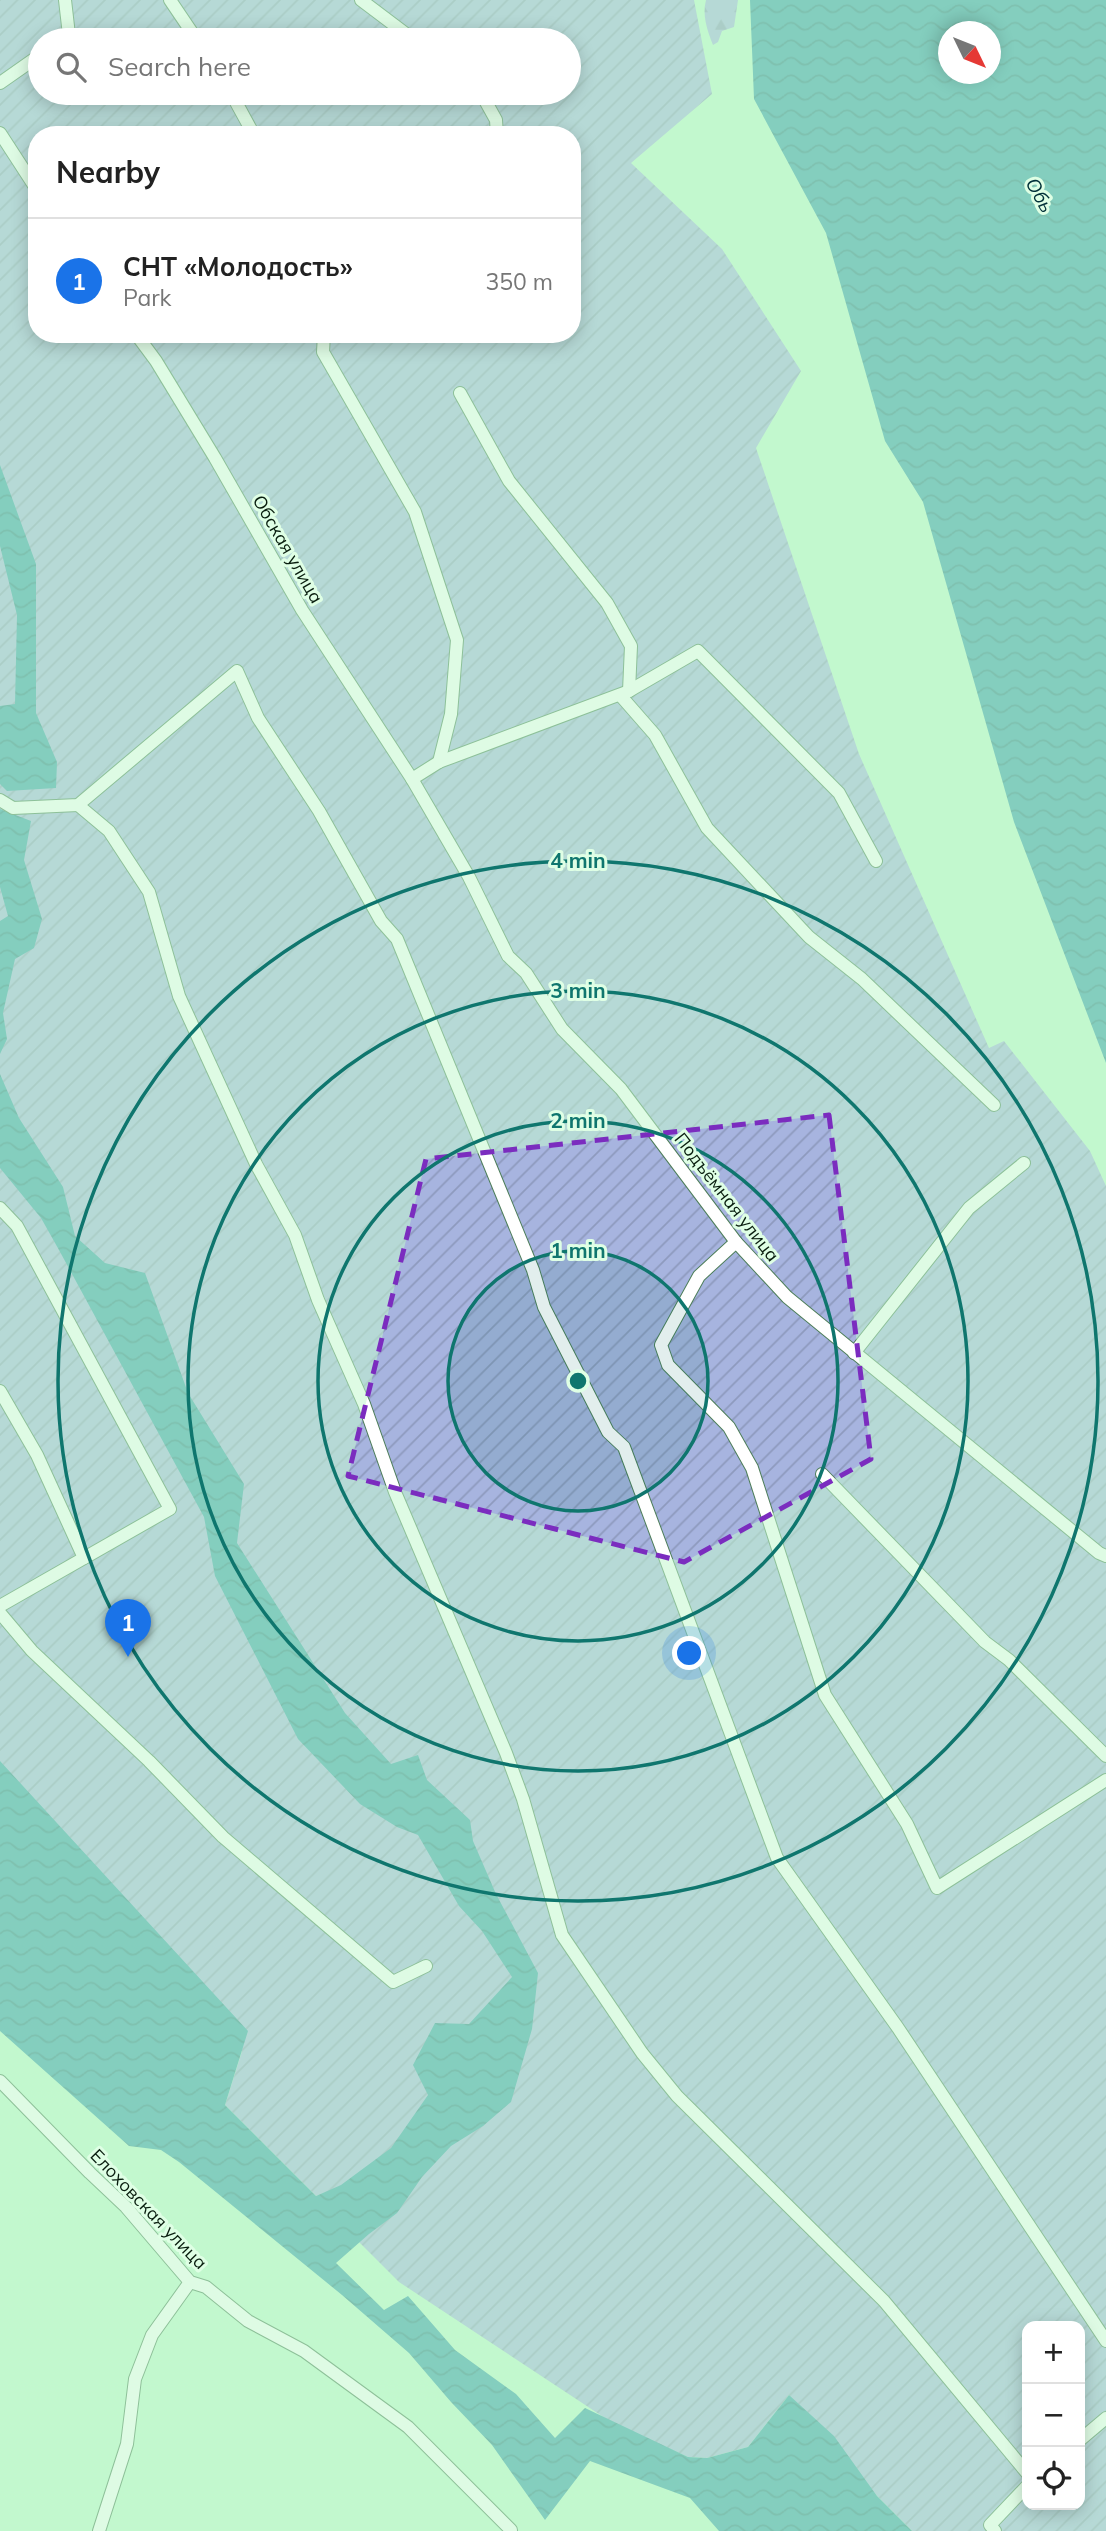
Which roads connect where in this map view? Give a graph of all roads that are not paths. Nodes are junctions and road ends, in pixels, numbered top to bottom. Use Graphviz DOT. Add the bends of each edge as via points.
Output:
graph roads {
  1 [pos="65,0"];
  2 [pos="170,0"];
  3 [pos="361,0"];
  4 [pos="68,28"];
  5 [pos="189,28"];
  6 [pos="398,28"];
  7 [pos="28,63"];
  8 [pos="0,83"];
  9 [pos="238,105"];
  10 [pos="488,105"];
  11 [pos="249,126"];
  12 [pos="496,126"];
  13 [pos="0,132"];
  14 [pos="28,176"];
  15 [pos="143,343"];
  16 [pos="324,343"];
  17 [pos="329,343"];
  18 [pos="323,352"];
  19 [pos="460,393"];
  20 [pos="625,693"];
  21 [pos="439,762"];
  22 [pos="412,779"];
  23 [pos="0,800"];
  24 [pos="78,805"];
  25 [pos="876,861"];
  26 [pos="994,1105"];
  27 [pos="1024,1163"];
  28 [pos="0,1208"];
  29 [pos="736,1242"];
  30 [pos="854,1353"];
  31 [pos="0,1391"];
  32 [pos="822,1474"];
  33 [pos="1106,1556"];
  34 [pos="84,1558"];
  35 [pos="0,1606"];
  36 [pos="0,1613"];
  37 [pos="1106,1756"];
  38 [pos="1106,1780"];
  39 [pos="426,1966"];
  40 [pos="0,2081"];
  41 [pos="190,2282"];
  42 [pos="1106,2341"];
  43 [pos="1106,2418"];
  44 [pos="1085,2437"];
  45 [pos="1022,2467"];
  46 [pos="1022,2491"];
  47 [pos="511,2530"];
  48 [pos="99,2531"];
  49 [pos="995,2531"];
  1 -- 4 [label="street"];
  2 -- 5 [label="street"];
  3 -- 6 [label="street"];
  7 -- 8 [label="street"];
  9 -- 11 [label="street"];
  10 -- 12 [label="street"];
  13 -- 14 [label="street"];
  15 -- 22 [label="street, Обская улица" via="302,610"];
  16 -- 18 [label="street"];
  17 -- 18 [label="street"];
  18 -- 21 [label="street" via="415,512 457,640 451,714"];
  19 -- 20 [label="street" via="509,481 607,603 631,646"];
  20 -- 21 [label="street"];
  20 -- 25 [label="street" via="698,651 839,793"];
  20 -- 26 [label="street" via="655,735 707,828 809,937 862,979"];
  21 -- 22 [label="street"];
  22 -- 29 [label="street, Подъёмная улица" via="508,956 526,973 562,1029 621,1089"];
  23 -- 24 [label="street" via="13,808"];
  24 -- 42 [label="street" via="237,671 258,718 319,811 381,922 397,939 533,1270 544,1307 608,1432 624,1447 777,1858 898,2028"];
  24 -- 45 [label="street" via="109,831 149,892 179,996 256,1164 295,1235 318,1300 365,1404 395,1492 506,1753 562,1935 677,2096 884,2301"];
  27 -- 30 [label="street" via="969,1208"];
  28 -- 34 [label="street" via="17,1226 170,1509"];
  29 -- 30 [label="street, Подъёмная улица" via="787,1297"];
  29 -- 38 [label="street" via="699,1276 661,1346 668,1365 729,1427 752,1468 825,1695 907,1824 937,1888"];
  30 -- 33 [label="street, Подъёмная улица"];
  31 -- 34 [label="street" via="37,1454"];
  32 -- 37 [label="street" via="985,1642"];
  34 -- 35 [label="street"];
  36 -- 39 [label="street" via="32,1651 223,1838 383,1974 393,1982"];
  40 -- 41 [label="street, Елоховская улица" via="127,2207"];
  41 -- 47 [label="street, Елоховская улица" via="206,2287 248,2321 304,2351 408,2427"];
  41 -- 48 [label="street" via="152,2335 135,2379 127,2444"];
  43 -- 44 [label="street"];
  46 -- 49 [label="street" via="990,2525"];
}
